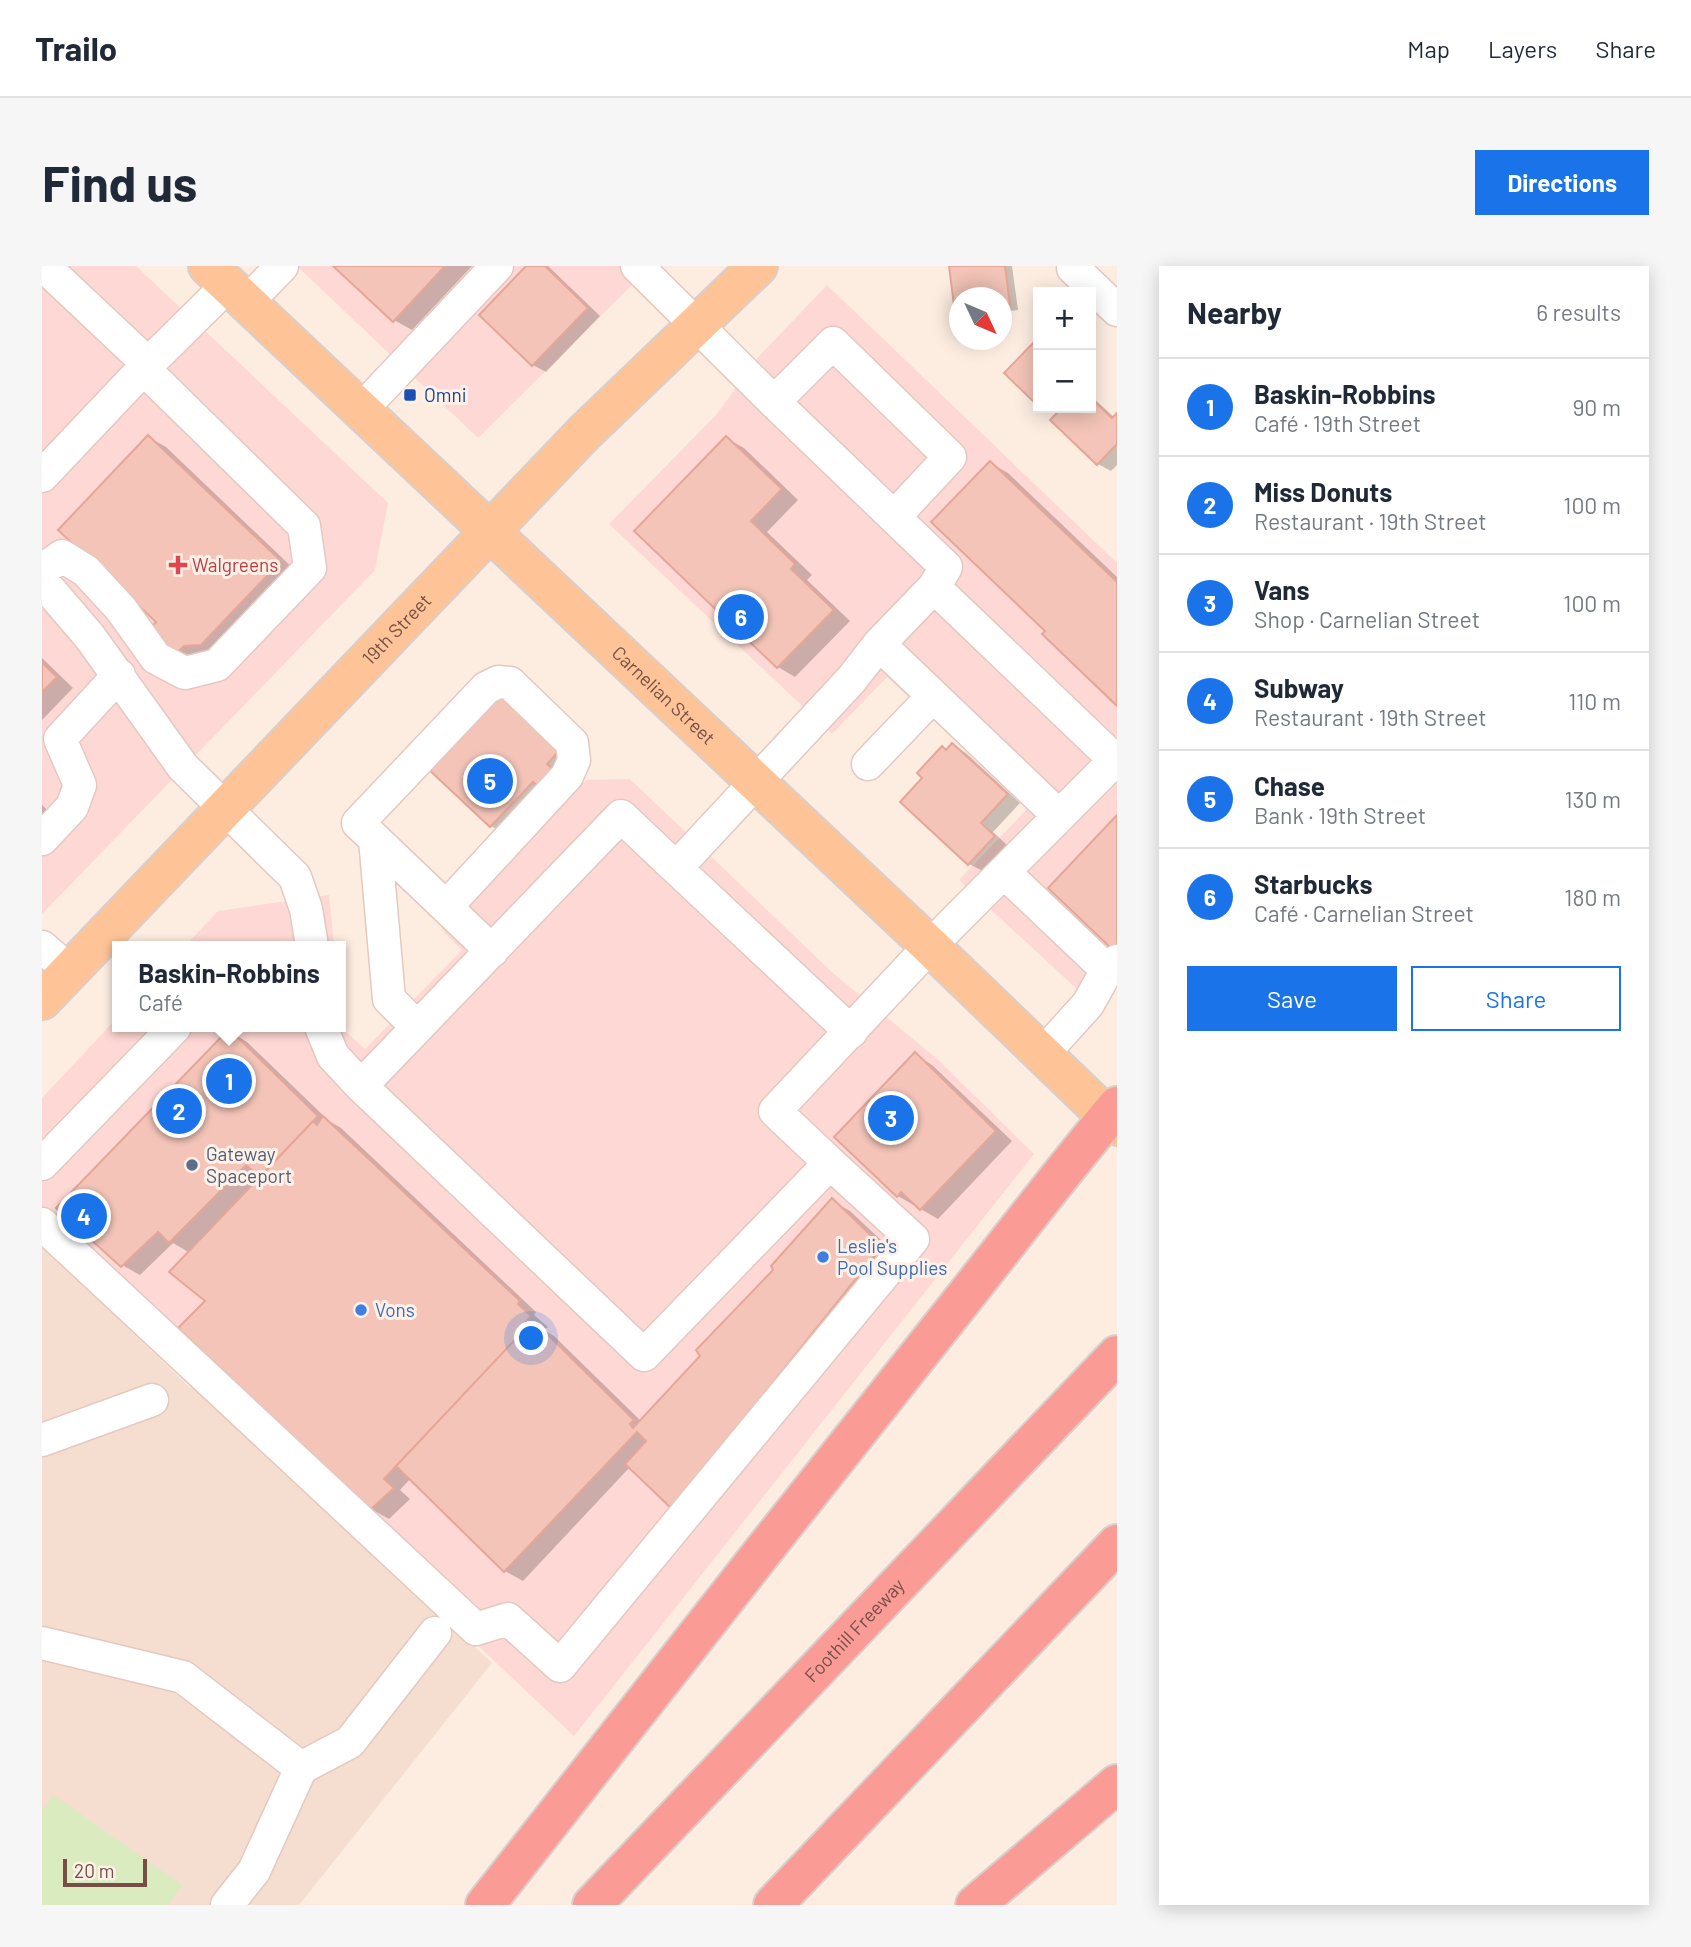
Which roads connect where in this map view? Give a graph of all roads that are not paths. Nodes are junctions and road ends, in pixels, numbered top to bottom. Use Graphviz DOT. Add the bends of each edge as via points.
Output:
graph roads {
  1 [pos="44,266"];
  2 [pos="282,266"];
  3 [pos="497,266"];
  4 [pos="637,266"];
  5 [pos="758,266"];
  6 [pos="1074,267"];
  7 [pos="228,285"];
  8 [pos="1117,310"];
  9 [pos="697,324"];
  10 [pos="146,366"];
  11 [pos="774,402"];
  12 [pos="361,410"];
  13 [pos="42,476"];
  14 [pos="894,517"];
  15 [pos="490,532"];
  16 [pos="42,570"];
  17 [pos="42,581"];
  18 [pos="934,587"];
  19 [pos="879,644"];
  20 [pos="119,675"];
  21 [pos="933,696"];
  22 [pos="1116,759"];
  23 [pos="869,764"];
  24 [pos="756,784"];
  25 [pos="225,808"];
  26 [pos="1059,816"];
  27 [pos="367,831"];
  28 [pos="42,839"];
  29 [pos="676,868"];
  30 [pos="1006,873"];
  31 [pos="446,907"];
  32 [pos="311,941"];
  33 [pos="930,946"];
  34 [pos="492,951"];
  35 [pos="56,959"];
  36 [pos="1112,966"];
  37 [pos="42,1000"];
  38 [pos="417,1027"];
  39 [pos="170,1032"];
  40 [pos="323,1032"];
  41 [pos="851,1032"];
  42 [pos="1042,1055"];
  43 [pos="361,1086"];
  44 [pos="1114,1116"];
  45 [pos="830,1163"];
  46 [pos="42,1164"];
  47 [pos="42,1224"];
  48 [pos="1117,1355"];
  49 [pos="152,1400"];
  50 [pos="42,1440"];
  51 [pos="1117,1544"];
  52 [pos="435,1633"];
  53 [pos="42,1643"];
  54 [pos="301,1769"];
  55 [pos="1117,1784"];
  56 [pos="227,1905"];
  57 [pos="485,1905"];
  58 [pos="592,1905"];
  59 [pos="773,1905"];
  60 [pos="975,1905"];
  1 -- 10 [label="street"];
  2 -- 7 [label="street"];
  3 -- 12 [label="street"];
  4 -- 9 [label="street"];
  5 -- 9 [label="main road, 19th Street"];
  6 -- 8 [label="street"];
  7 -- 10 [label="street"];
  7 -- 12 [label="main road, Carnelian Street"];
  9 -- 11 [label="street"];
  9 -- 15 [label="main road, 19th Street" via="584,432"];
  10 -- 13 [label="street"];
  10 -- 16 [label="street" via="304,526 310,568 217,665 185,673 156,658 86,571 62,556"];
  11 -- 14 [label="street"];
  11 -- 14 [label="street" via="833,342 950,457"];
  12 -- 15 [label="main road, Carnelian Street"];
  14 -- 18 [label="street" via="946,567"];
  15 -- 24 [label="main road, Carnelian Street"];
  15 -- 25 [label="main road, 19th Street"];
  17 -- 20 [label="street"];
  18 -- 19 [label="street"];
  18 -- 22 [label="street"];
  19 -- 21 [label="street"];
  19 -- 24 [label="street"];
  20 -- 25 [label="street" via="183,767"];
  20 -- 28 [label="street" via="60,739 80,785 72,807"];
  21 -- 23 [label="street"];
  21 -- 26 [label="street"];
  22 -- 26 [label="street"];
  24 -- 29 [label="street"];
  24 -- 33 [label="main road, Carnelian Street"];
  25 -- 32 [label="street" via="295,877"];
  25 -- 35 [label="main road, 19th Street"];
  26 -- 30 [label="street"];
  27 -- 31 [label="street"];
  27 -- 31 [label="street" via="486,688 510,683 572,743 575,760 567,776"];
  27 -- 38 [label="street" via="389,999"];
  29 -- 34 [label="street" via="621,816"];
  29 -- 41 [label="street"];
  30 -- 33 [label="street"];
  30 -- 36 [label="street"];
  31 -- 34 [label="street"];
  33 -- 41 [label="street"];
  33 -- 42 [label="main road, Carnelian Street"];
  34 -- 38 [label="street"];
  35 -- 37 [label="main road, 19th Street"];
  36 -- 42 [label="street" via="1088,1004"];
  38 -- 43 [label="street"];
  39 -- 46 [label="street"];
  40 -- 43 [label="street" via="332,1056"];
  41 -- 45 [label="street" via="775,1111"];
  42 -- 44 [label="main road, Carnelian Street"];
  43 -- 45 [label="street" via="644,1355"];
  44 -- 57 [label="highway"];
  45 -- 47 [label="street" via="913,1239 560,1666 508,1619 476,1629"];
  48 -- 58 [label="highway, Foothill Freeway"];
  49 -- 50 [label="street"];
  51 -- 59 [label="highway"];
  52 -- 54 [label="street" via="350,1742"];
  53 -- 54 [label="street" via="183,1677"];
  54 -- 56 [label="street" via="254,1871"];
  55 -- 60 [label="highway"];
}
